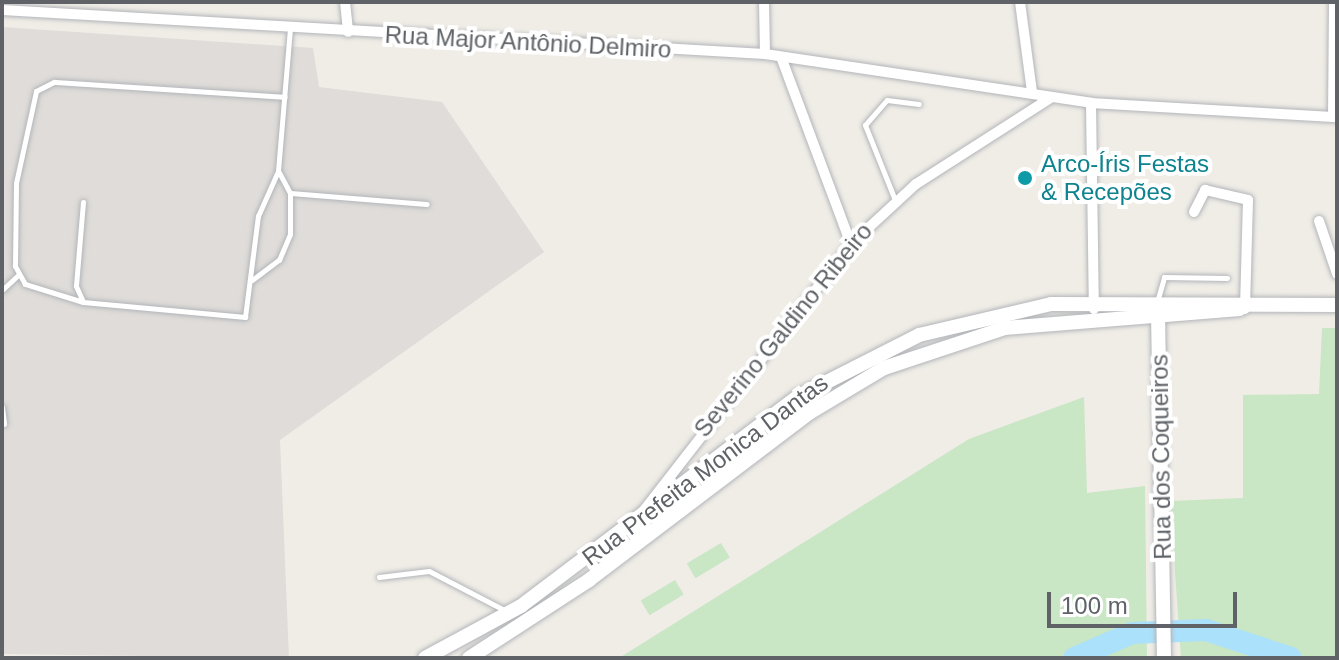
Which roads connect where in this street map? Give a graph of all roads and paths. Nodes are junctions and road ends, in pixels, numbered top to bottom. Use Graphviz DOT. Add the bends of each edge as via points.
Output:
graph roads {
  1 [pos="345,2"];
  2 [pos="764,2"];
  3 [pos="1020,2"];
  4 [pos="1334,2"];
  5 [pos="2,10"];
  6 [pos="290,28"];
  7 [pos="348,32"];
  8 [pos="765,54"];
  9 [pos="781,57"];
  10 [pos="1032,92"];
  11 [pos="285,97"];
  12 [pos="1052,97"];
  13 [pos="1334,100"];
  14 [pos="1091,103"];
  15 [pos="919,104"];
  16 [pos="1335,117"];
  17 [pos="278,171"];
  18 [pos="290,193"];
  19 [pos="895,200"];
  20 [pos="83,202"];
  21 [pos="427,204"];
  22 [pos="1194,212"];
  23 [pos="1319,221"];
  24 [pos="851,244"];
  25 [pos="1337,274"];
  26 [pos="18,275"];
  27 [pos="1227,278"];
  28 [pos="252,280"];
  29 [pos="2,290"];
  30 [pos="83,302"];
  31 [pos="1157,304"];
  32 [pos="1094,305"];
  33 [pos="1337,305"];
  34 [pos="1242,309"];
  35 [pos="1158,321"];
  36 [pos="1094,323"];
  37 [pos="2,407"];
  38 [pos="4,424"];
  39 [pos="634,523"];
  40 [pos="645,538"];
  41 [pos="379,577"];
  42 [pos="510,613"];
  43 [pos="1164,655"];
  44 [pos="425,658"];
  45 [pos="469,658"];
  1 -- 7 [label="street"];
  2 -- 8 [label="street"];
  3 -- 10 [label="street"];
  4 -- 13 [label="street"];
  5 -- 6 [label="street, Rua Major Antônio Delmiro"];
  6 -- 7 [label="street, Rua Major Antônio Delmiro"];
  6 -- 11 [label="lane"];
  7 -- 8 [label="street, Rua Major Antônio Delmiro"];
  8 -- 9 [label="street, Rua Major Antônio Delmiro"];
  9 -- 10 [label="street, Rua Major Antônio Delmiro"];
  9 -- 24 [label="street"];
  10 -- 12 [label="street, Rua Major Antônio Delmiro"];
  11 -- 17 [label="lane"];
  11 -- 26 [label="lane" via="44,85 32,101 16,183"];
  12 -- 14 [label="street, Rua Major Antônio Delmiro"];
  12 -- 19 [label="street, Severino Galdino Ribeiro"];
  13 -- 16 [label="street"];
  14 -- 16 [label="street, Rua Major Antônio Delmiro"];
  14 -- 32 [label="street"];
  15 -- 19 [label="lane" via="887,100 865,125"];
  17 -- 18 [label="lane"];
  17 -- 28 [label="lane" via="258,216"];
  18 -- 21 [label="lane"];
  18 -- 28 [label="lane" via="286,247"];
  19 -- 24 [label="street, Severino Galdino Ribeiro"];
  20 -- 30 [label="lane" via="76,286"];
  22 -- 34 [label="street" via="1205,190 1248,200"];
  23 -- 25 [label="street"];
  24 -- 39 [label="street, Severino Galdino Ribeiro"];
  26 -- 29 [label="lane"];
  26 -- 30 [label="lane"];
  27 -- 31 [label="lane" via="1164,277"];
  28 -- 30 [label="lane" via="250,311 237,321"];
  31 -- 32 [label="main road, Rua Prefeita Monica Dantas"];
  31 -- 34 [label="main road, Rua Prefeita Monica Dantas"];
  31 -- 35 [label="main road, Rua dos Coqueiros"];
  32 -- 36 [label="street"];
  32 -- 39 [label="main road, Rua Prefeita Monica Dantas" via="1051,304 971,318 877,351 799,396"];
  33 -- 34 [label="main road, Rua Prefeita Monica Dantas"];
  34 -- 35 [label="main road, Rua Prefeita Monica Dantas"];
  35 -- 36 [label="main road, Rua Prefeita Monica Dantas"];
  35 -- 43 [label="main road, Rua dos Coqueiros"];
  36 -- 40 [label="main road, Rua Prefeita Monica Dantas" via="1005,328 884,368 809,413"];
  37 -- 38 [label="lane"];
  39 -- 40 [label="street"];
  39 -- 42 [label="main road, Rua Prefeita Monica Dantas"];
  40 -- 45 [label="main road, Rua Prefeita Monica Dantas"];
  41 -- 42 [label="lane" via="429,571"];
  42 -- 44 [label="main road, Rua Prefeita Monica Dantas"];
}
